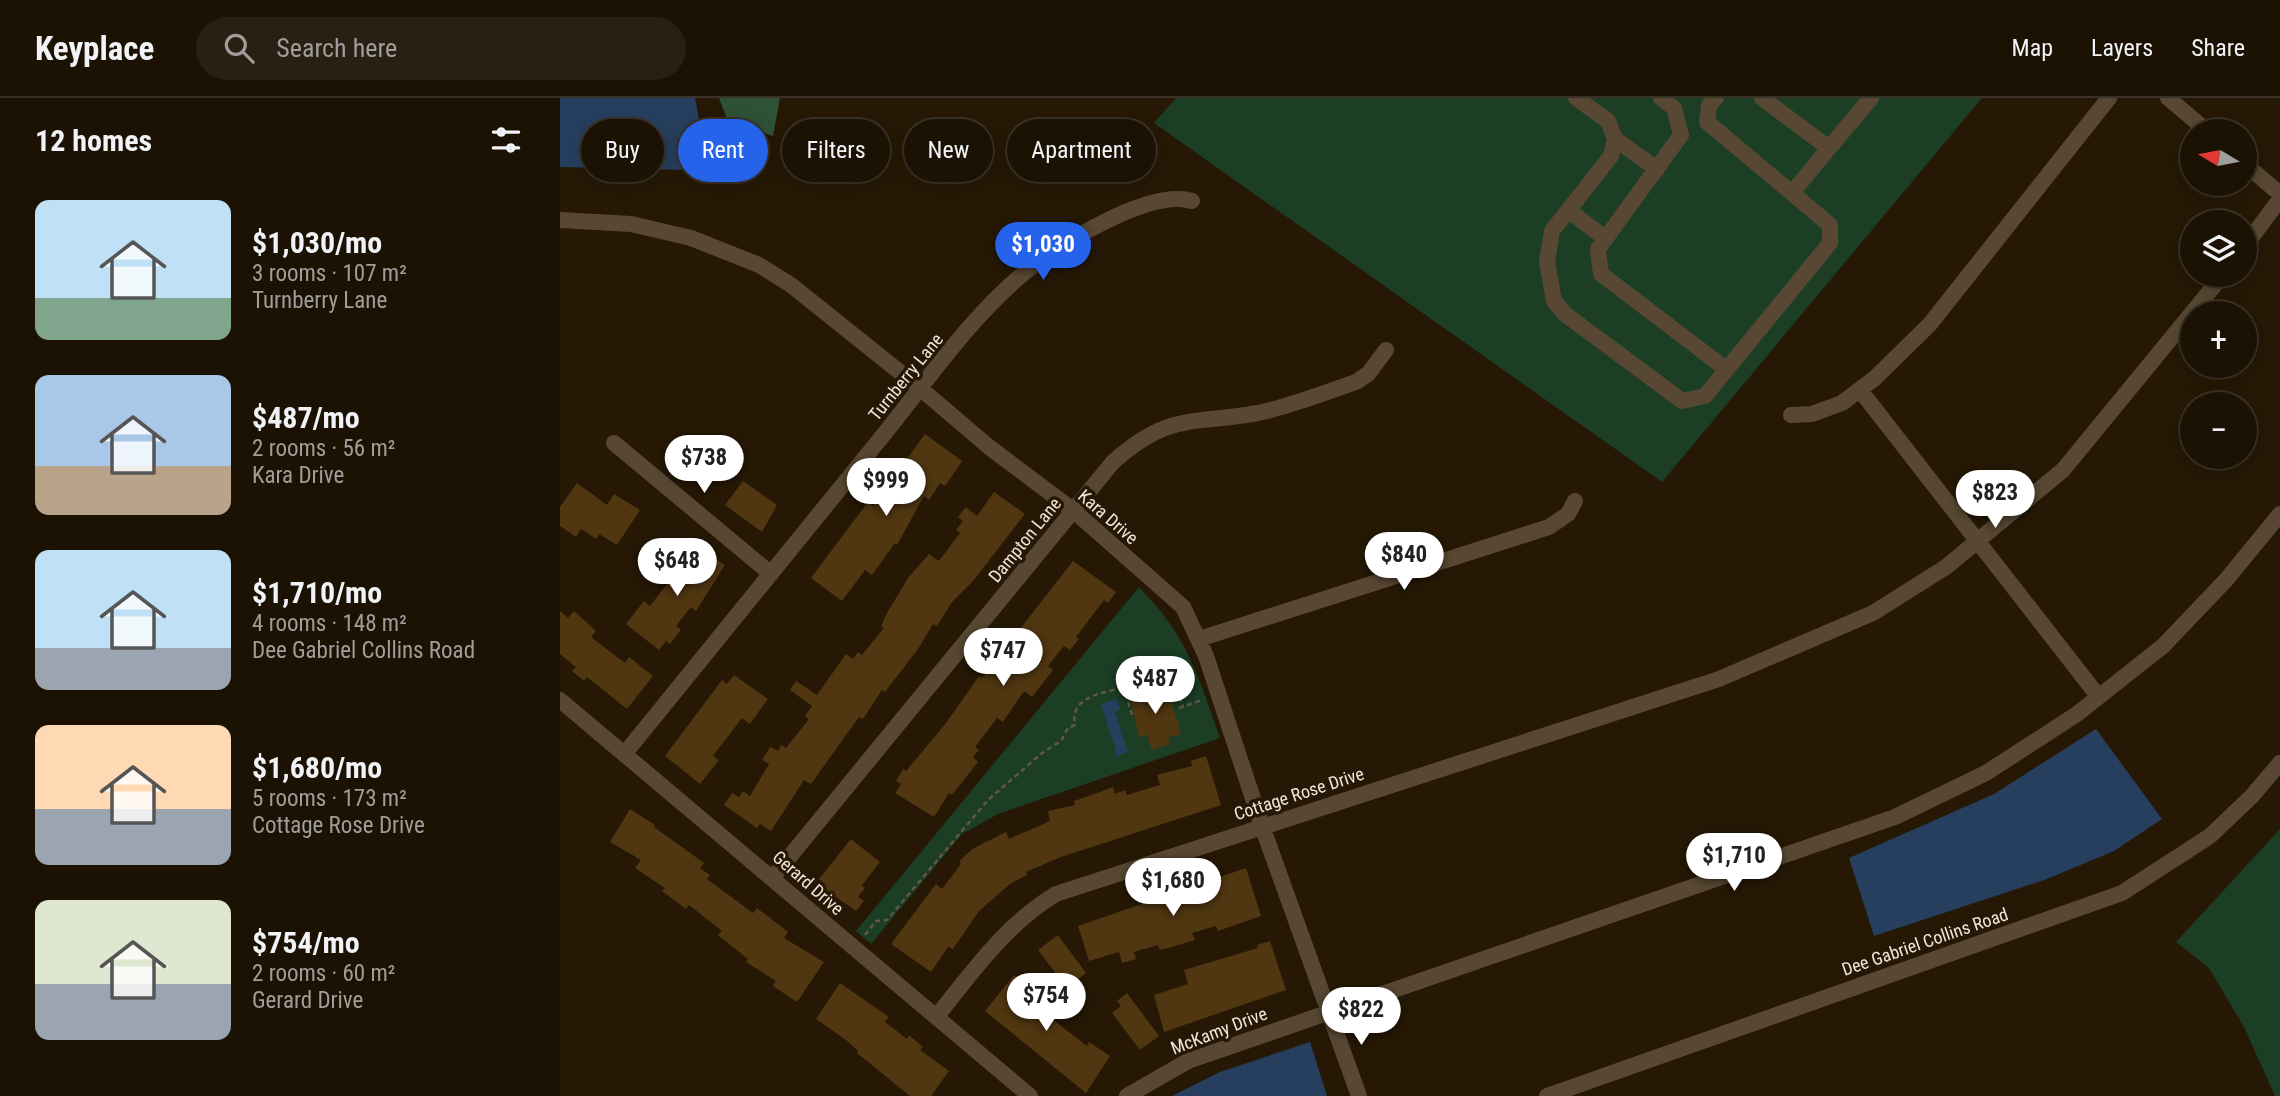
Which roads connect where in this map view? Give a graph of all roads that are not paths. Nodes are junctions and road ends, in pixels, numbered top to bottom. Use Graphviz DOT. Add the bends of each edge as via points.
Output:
graph roads {
  1 [pos="1576,98"];
  2 [pos="1661,98"];
  3 [pos="1716,98"];
  4 [pos="1762,98"];
  5 [pos="1871,98"];
  6 [pos="2109,98"];
  7 [pos="2168,98"];
  8 [pos="1706,117"];
  9 [pos="2193,119"];
  10 [pos="1678,121"];
  11 [pos="1615,139"];
  12 [pos="1829,148"];
  13 [pos="1657,169"];
  14 [pos="2258,175"];
  15 [pos="1792,193"];
  16 [pos="2280,194"];
  17 [pos="2280,200"];
  18 [pos="1192,201"];
  19 [pos="1568,210"];
  20 [pos="560,220"];
  21 [pos="2257,230"];
  22 [pos="1605,239"];
  23 [pos="2213,287"];
  24 [pos="1386,350"];
  25 [pos="1726,369"];
  26 [pos="921,388"];
  27 [pos="1860,390"];
  28 [pos="1791,415"];
  29 [pos="614,443"];
  30 [pos="1575,501"];
  31 [pos="1074,511"];
  32 [pos="2280,514"];
  33 [pos="1980,541"];
  34 [pos="771,574"];
  35 [pos="1199,639"];
  36 [pos="2098,696"];
  37 [pos="560,700"];
  38 [pos="626,752"];
  39 [pos="2280,763"];
  40 [pos="1262,826"];
  41 [pos="773,877"];
  42 [pos="1329,1011"];
  43 [pos="937,1016"];
  44 [pos="1030,1096"];
  45 [pos="1127,1096"];
  46 [pos="1359,1096"];
  47 [pos="1547,1096"];
  1 -- 11 [label="street" via="1608,121"];
  2 -- 10 [label="street" via="1674,108"];
  3 -- 8 [label="street"];
  4 -- 12 [label="street"];
  5 -- 12 [label="street"];
  6 -- 27 [label="street" via="1930,324"];
  7 -- 9 [label="street"];
  8 -- 10 [label="street"];
  8 -- 15 [label="street"];
  10 -- 13 [label="street" via="1681,135"];
  11 -- 13 [label="street"];
  11 -- 19 [label="street" via="1611,156"];
  12 -- 15 [label="street"];
  13 -- 22 [label="street"];
  14 -- 16 [label="street"];
  15 -- 25 [label="street" via="1830,225 1830,243"];
  17 -- 21 [label="street"];
  18 -- 26 [label="street, Turnberry Lane" via="1172,199 1147,205 1052,254 1005,291"];
  19 -- 22 [label="street"];
  19 -- 25 [label="street" via="1552,231 1547,262 1554,301 1565,314 1682,401 1705,396"];
  20 -- 26 [label="street, Kara Drive" via="631,224 691,238 759,265"];
  22 -- 25 [label="street" via="1598,248 1601,274"];
  23 -- 33 [label="street, Cottage Rose Drive" via="2063,470"];
  24 -- 31 [label="street, Dampton Lane" via="1356,382 1271,409 1189,420 1151,433 1113,462"];
  26 -- 31 [label="street, Kara Drive"];
  26 -- 34 [label="street, Turnberry Lane"];
  27 -- 28 [label="street" via="1842,403 1812,414"];
  27 -- 33 [label="street"];
  29 -- 34 [label="street"];
  30 -- 35 [label="street" via="1568,514 1549,527"];
  31 -- 35 [label="street, Kara Drive" via="1183,607"];
  31 -- 41 [label="street, Dampton Lane"];
  32 -- 36 [label="street, McKamy Drive" via="2164,646"];
  33 -- 36 [label="street"];
  33 -- 40 [label="street, Cottage Rose Drive" via="1873,613 1718,679"];
  34 -- 38 [label="street, Turnberry Lane"];
  35 -- 40 [label="street, Kara Drive"];
  36 -- 42 [label="street, McKamy Drive" via="1986,773 1895,817"];
  37 -- 38 [label="street, Gerard Drive"];
  38 -- 41 [label="street, Gerard Drive"];
  39 -- 47 [label="street, Dee Gabriel Collins Road" via="2210,836 2122,893"];
  40 -- 42 [label="street, Kara Drive"];
  40 -- 43 [label="street, Cottage Rose Drive" via="1056,894 1012,927"];
  41 -- 43 [label="street, Gerard Drive"];
  42 -- 45 [label="street, McKamy Drive" via="1188,1060"];
  42 -- 46 [label="street, Kara Drive"];
  43 -- 44 [label="street, Gerard Drive"];
}
